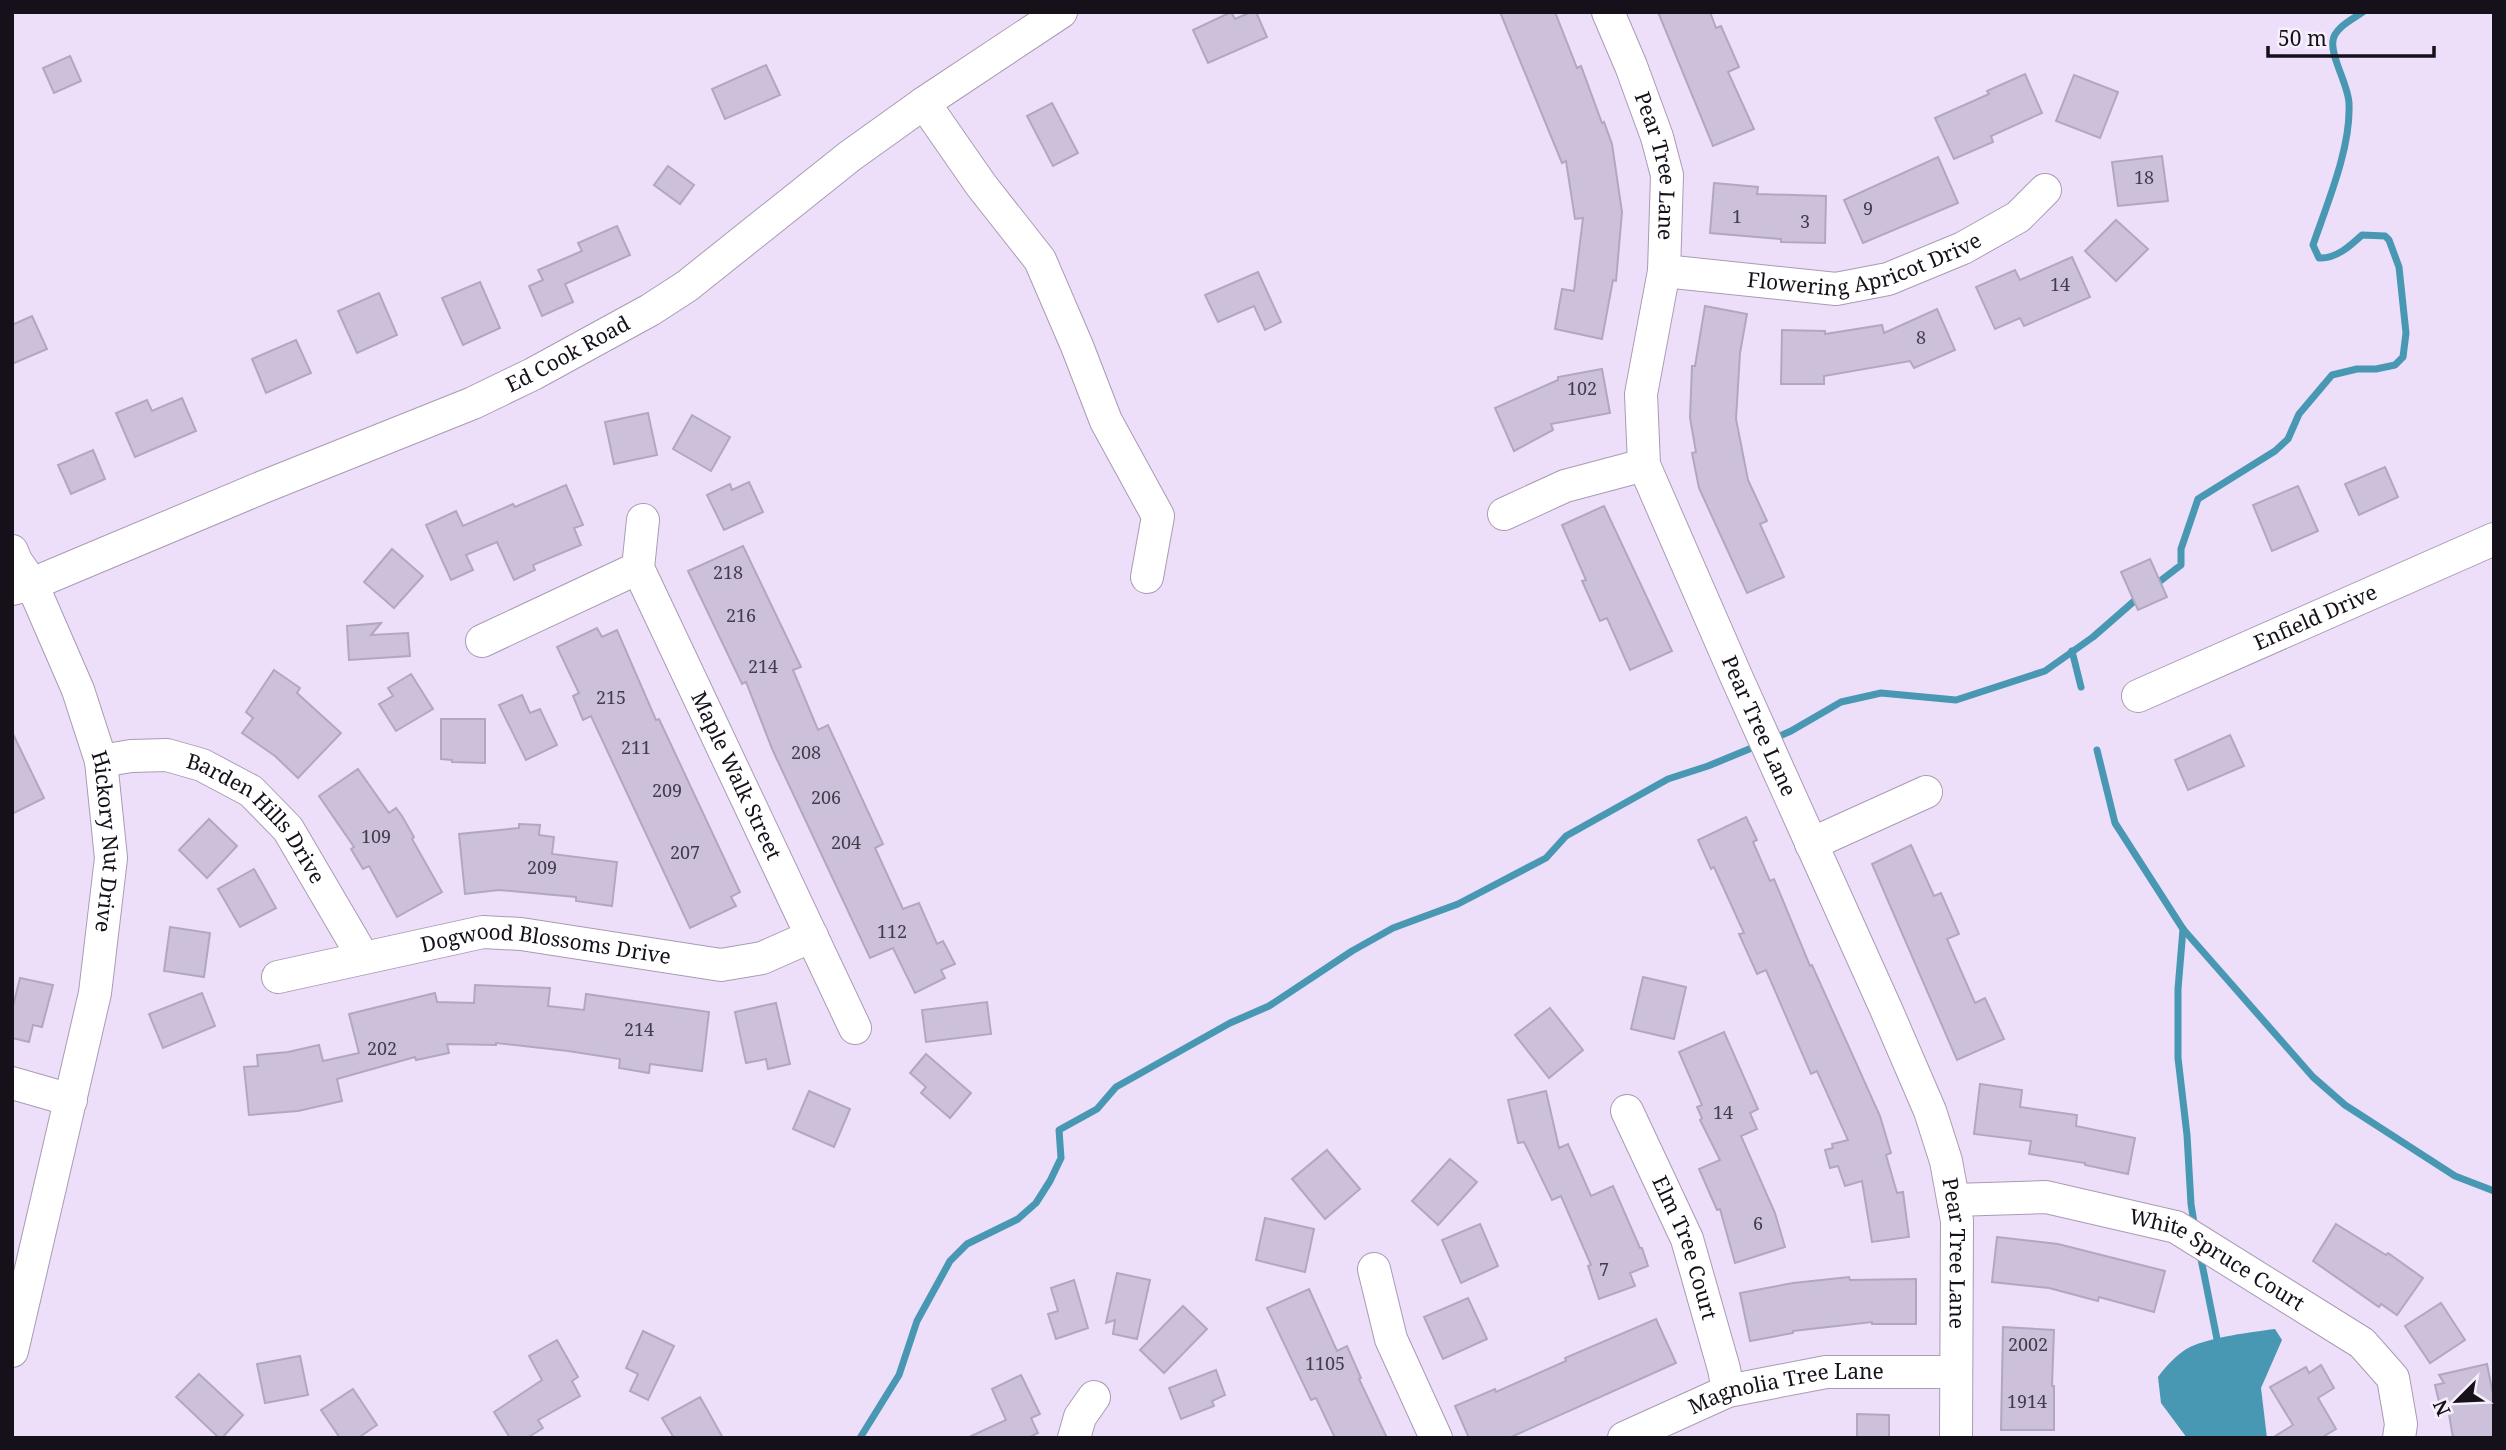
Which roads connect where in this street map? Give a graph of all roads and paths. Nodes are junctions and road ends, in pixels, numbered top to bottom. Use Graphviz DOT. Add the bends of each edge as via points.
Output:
graph roads {
  1 [pos="1062,12"];
  2 [pos="1608,12"];
  3 [pos="924,103"];
  4 [pos="2045,190"];
  5 [pos="1664,271"];
  6 [pos="1644,465"];
  7 [pos="1504,514"];
  8 [pos="643,520"];
  9 [pos="2494,539"];
  10 [pos="12,551"];
  11 [pos="638,568"];
  12 [pos="1147,576"];
  13 [pos="22,586"];
  14 [pos="482,641"];
  15 [pos="2138,696"];
  16 [pos="101,761"];
  17 [pos="1927,792"];
  18 [pos="1811,844"];
  19 [pos="812,936"];
  20 [pos="363,957"];
  21 [pos="278,977"];
  22 [pos="855,1028"];
  23 [pos="12,1083"];
  24 [pos="71,1100"];
  25 [pos="1627,1111"];
  26 [pos="1954,1200"];
  27 [pos="1374,1269"];
  28 [pos="12,1351"];
  29 [pos="1955,1372"];
  30 [pos="1728,1391"];
  31 [pos="1094,1397"];
  32 [pos="1074,1438"];
  33 [pos="1436,1438"];
  34 [pos="1624,1438"];
  35 [pos="1956,1438"];
  36 [pos="2399,1438"];
  1 -- 3 [label="street, Ed Cook Road"];
  2 -- 5 [label="street, Pear Tree Lane" via="1636,78 1667,176"];
  3 -- 12 [label="street" via="1040,260 1105,421 1158,516"];
  3 -- 13 [label="street, Ed Cook Road" via="687,286 544,368 473,403"];
  4 -- 5 [label="street, Flowering Apricot Drive" via="2018,217 1963,248 1888,279 1836,289"];
  5 -- 6 [label="street, Pear Tree Lane" via="1641,394"];
  6 -- 7 [label="street" via="1565,486"];
  6 -- 18 [label="street, Pear Tree Lane"];
  8 -- 11 [label="street"];
  9 -- 15 [label="street, Enfield Drive"];
  10 -- 13 [label="street, Hickory Nut Drive"];
  11 -- 14 [label="street"];
  11 -- 19 [label="street, Maple Walk Street"];
  13 -- 16 [label="street, Hickory Nut Drive" via="78,690"];
  16 -- 20 [label="street, Barden Hills Drive" via="167,755 202,765 251,791 288,829"];
  16 -- 24 [label="street, Hickory Nut Drive" via="111,858 95,993"];
  17 -- 18 [label="street"];
  18 -- 26 [label="street, Pear Tree Lane" via="1930,1111"];
  19 -- 20 [label="street, Dogwood Blossoms Drive" via="762,958 721,965 483,932"];
  19 -- 22 [label="street, Maple Walk Street"];
  20 -- 21 [label="street, Dogwood Blossoms Drive"];
  23 -- 24 [label="street"];
  24 -- 28 [label="street, Hickory Nut Drive"];
  25 -- 30 [label="street, Elm Tree Court" via="1687,1239"];
  26 -- 29 [label="street, Pear Tree Lane"];
  26 -- 36 [label="street, White Spruce Court" via="2046,1197 2176,1227 2362,1343 2393,1378 2402,1424"];
  27 -- 33 [label="street" via="1391,1339"];
  29 -- 30 [label="street, Magnolia Tree Lane" via="1826,1372"];
  29 -- 35 [label="street, Pear Tree Lane"];
  30 -- 34 [label="street, Magnolia Tree Lane"];
  31 -- 32 [label="street" via="1080,1417"];
}
